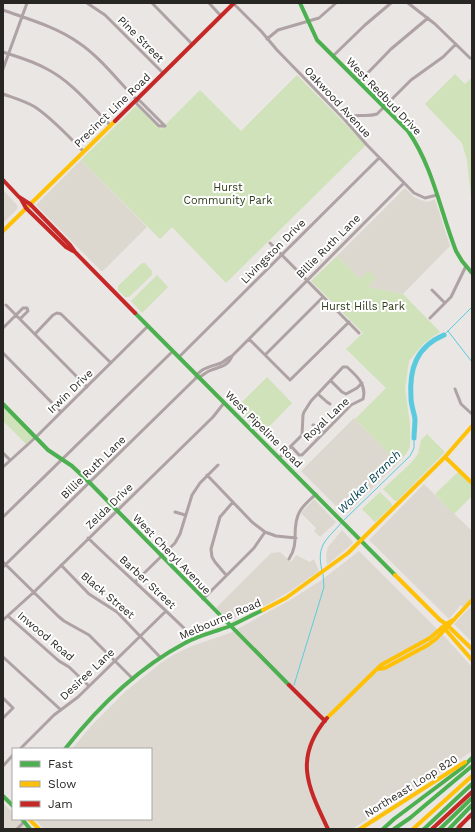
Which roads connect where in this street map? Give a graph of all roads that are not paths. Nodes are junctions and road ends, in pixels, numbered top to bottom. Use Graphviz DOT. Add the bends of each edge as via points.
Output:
graph roads {
  1 [pos="27,3"];
  2 [pos="87,3"];
  3 [pos="152,3"];
  4 [pos="209,3"];
  5 [pos="234,3"];
  6 [pos="300,3"];
  7 [pos="336,3"];
  8 [pos="391,3"];
  9 [pos="408,3"];
  10 [pos="3,10"];
  11 [pos="221,16"];
  12 [pos="22,17"];
  13 [pos="428,18"];
  14 [pos="308,22"];
  15 [pos="267,39"];
  16 [pos="192,44"];
  17 [pos="456,44"];
  18 [pos="3,52"];
  19 [pos="9,54"];
  20 [pos="334,56"];
  21 [pos="470,58"];
  22 [pos="3,69"];
  23 [pos="163,73"];
  24 [pos="359,82"];
  25 [pos="3,94"];
  26 [pos="136,99"];
  27 [pos="384,107"];
  28 [pos="344,119"];
  29 [pos="110,125"];
  30 [pos="83,151"];
  31 [pos="379,158"];
  32 [pos="3,180"];
  33 [pos="404,183"];
  34 [pos="437,195"];
  35 [pos="28,206"];
  36 [pos="3,231"];
  37 [pos="270,243"];
  38 [pos="282,255"];
  39 [pos="466,266"];
  40 [pos="472,273"];
  41 [pos="307,280"];
  42 [pos="432,290"];
  43 [pos="323,297"];
  44 [pos="445,302"];
  45 [pos="6,305"];
  46 [pos="16,315"];
  47 [pos="430,318"];
  48 [pos="20,319"];
  49 [pos="349,322"];
  50 [pos="148,326"];
  51 [pos="3,328"];
  52 [pos="359,333"];
  53 [pos="35,334"];
  54 [pos="249,339"];
  55 [pos="173,351"];
  56 [pos="3,353"];
  57 [pos="265,355"];
  58 [pos="232,356"];
  59 [pos="179,357"];
  60 [pos="224,360"];
  61 [pos="110,363"];
  62 [pos="227,364"];
  63 [pos="214,367"];
  64 [pos="197,377"];
  65 [pos="331,381"];
  66 [pos="362,383"];
  67 [pos="87,387"];
  68 [pos="455,389"];
  69 [pos="318,394"];
  70 [pos="224,403"];
  71 [pos="3,404"];
  72 [pos="330,404"];
  73 [pos="61,412"];
  74 [pos="472,414"];
  75 [pos="313,425"];
  76 [pos="472,426"];
  77 [pos="323,433"];
  78 [pos="36,437"];
  79 [pos="292,446"];
  80 [pos="3,453"];
  81 [pos="445,457"];
  82 [pos="280,458"];
  83 [pos="10,460"];
  84 [pos="62,460"];
  85 [pos="218,465"];
  86 [pos="3,467"];
  87 [pos="207,475"];
  88 [pos="90,483"];
  89 [pos="472,483"];
  90 [pos="316,494"];
  91 [pos="234,502"];
  92 [pos="117,511"];
  93 [pos="175,512"];
  94 [pos="185,515"];
  95 [pos="3,517"];
  96 [pos="265,532"];
  97 [pos="88,538"];
  98 [pos="296,538"];
  99 [pos="361,540"];
  100 [pos="162,556"];
  101 [pos="289,559"];
  102 [pos="4,564"];
  103 [pos="61,565"];
  104 [pos="226,575"];
  105 [pos="135,582"];
  106 [pos="34,592"];
  107 [pos="203,599"];
  108 [pos="472,600"];
  109 [pos="166,611"];
  110 [pos="8,616"];
  111 [pos="3,620"];
  112 [pos="230,626"];
  113 [pos="446,627"];
  114 [pos="140,636"];
  115 [pos="195,639"];
  116 [pos="472,649"];
  117 [pos="3,657"];
  118 [pos="160,657"];
  119 [pos="472,660"];
  120 [pos="114,661"];
  121 [pos="133,679"];
  122 [pos="89,686"];
  123 [pos="3,698"];
  124 [pos="61,710"];
  125 [pos="3,718"];
  126 [pos="325,721"];
  127 [pos="21,748"];
  128 [pos="66,748"];
  129 [pos="12,756"];
  130 [pos="472,758"];
  131 [pos="3,766"];
  132 [pos="472,766"];
  133 [pos="472,776"];
  134 [pos="472,784"];
  135 [pos="472,792"];
  136 [pos="3,796"];
  137 [pos="472,798"];
  138 [pos="12,805"];
  139 [pos="472,805"];
  140 [pos="419,810"];
  141 [pos="472,814"];
  142 [pos="23,820"];
  143 [pos="30,820"];
  144 [pos="17,829"];
  145 [pos="30,829"];
  146 [pos="39,829"];
  147 [pos="328,829"];
  148 [pos="360,829"];
  149 [pos="383,829"];
  150 [pos="388,829"];
  151 [pos="394,829"];
  152 [pos="414,829"];
  153 [pos="424,829"];
  154 [pos="432,829"];
  155 [pos="440,829"];
  156 [pos="449,829"];
  157 [pos="458,829"];
  1 -- 12 [label="street"];
  2 -- 23 [label="street, Pine Street" via="105,15"];
  3 -- 16 [label="street"];
  4 -- 11 [label="street"];
  5 -- 11 [label="main road, Precinct Line Road"];
  5 -- 15 [label="street, Oakwood Avenue"];
  6 -- 14 [label="main road, West Redbud Drive"];
  7 -- 14 [label="street" via="323,15"];
  8 -- 20 [label="street"];
  9 -- 13 [label="street"];
  10 -- 12 [label="street"];
  11 -- 16 [label="main road, Precinct Line Road"];
  12 -- 19 [label="street"];
  12 -- 26 [label="street" via="80,43"];
  13 -- 17 [label="street"];
  13 -- 24 [label="street"];
  14 -- 15 [label="street" via="278,30"];
  14 -- 20 [label="main road, West Redbud Drive" via="318,40"];
  15 -- 28 [label="street, Oakwood Avenue"];
  16 -- 23 [label="main road, Precinct Line Road"];
  17 -- 21 [label="street"];
  17 -- 27 [label="street" via="443,57 411,80"];
  18 -- 19 [label="street"];
  19 -- 22 [label="street"];
  19 -- 29 [label="street" via="57,75"];
  20 -- 24 [label="main road, West Redbud Drive"];
  23 -- 26 [label="main road, Precinct Line Road"];
  24 -- 27 [label="main road, West Redbud Drive"];
  25 -- 30 [label="street" via="43,113"];
  26 -- 26 [label="street" via="137,104 160,126 165,126"];
  26 -- 29 [label="main road, Precinct Line Road"];
  27 -- 28 [label="street" via="377,114 354,115"];
  27 -- 34 [label="main road, West Redbud Drive" via="408,131 420,148"];
  28 -- 31 [label="street, Oakwood Avenue"];
  29 -- 30 [label="main road, Precinct Line Road"];
  30 -- 35 [label="main road, Precinct Line Road"];
  31 -- 33 [label="street, Oakwood Avenue"];
  31 -- 38 [label="street, Livingston Drive"];
  32 -- 35 [label="main road, West Pipeline Road"];
  33 -- 34 [label="street, Oakwood Avenue" via="421,197"];
  33 -- 41 [label="street, Billie Ruth Lane"];
  34 -- 39 [label="main road, West Redbud Drive" via="453,245"];
  35 -- 36 [label="main road, Precinct Line Road"];
  35 -- 50 [label="main road, West Pipeline Road" via="66,247 75,252"];
  37 -- 38 [label="street"];
  38 -- 41 [label="street"];
  38 -- 59 [label="street, Livingston Drive"];
  39 -- 40 [label="main road, West Redbud Drive"];
  39 -- 44 [label="street" via="453,294"];
  41 -- 43 [label="street"];
  41 -- 54 [label="street, Billie Ruth Lane"];
  42 -- 44 [label="street"];
  43 -- 49 [label="street"];
  43 -- 57 [label="street"];
  44 -- 47 [label="street"];
  45 -- 46 [label="street"];
  46 -- 48 [label="street"];
  46 -- 48 [label="street" via="23,308 27,308 28,312"];
  46 -- 51 [label="street"];
  48 -- 53 [label="street"];
  49 -- 52 [label="street"];
  49 -- 57 [label="street" via="290,380"];
  50 -- 55 [label="main road, West Pipeline Road"];
  50 -- 61 [label="street, Irwin Drive"];
  53 -- 61 [label="street" via="55,313 61,314"];
  53 -- 67 [label="street"];
  54 -- 57 [label="street"];
  54 -- 58 [label="street, Billie Ruth Lane"];
  55 -- 59 [label="main road, West Pipeline Road"];
  55 -- 84 [label="street"];
  56 -- 73 [label="street"];
  58 -- 60 [label="street, Billie Ruth Lane"];
  58 -- 62 [label="street, Billie Ruth Lane"];
  59 -- 64 [label="main road, West Pipeline Road"];
  60 -- 62 [label="street"];
  60 -- 63 [label="street, Billie Ruth Lane"];
  61 -- 67 [label="street, Irwin Drive"];
  62 -- 63 [label="street, Billie Ruth Lane"];
  63 -- 64 [label="street, Billie Ruth Lane"];
  64 -- 70 [label="main road, West Pipeline Road"];
  64 -- 88 [label="street, Billie Ruth Lane"];
  65 -- 66 [label="street" via="344,394"];
  65 -- 66 [label="street" via="347,367"];
  65 -- 69 [label="street"];
  66 -- 77 [label="street, Royal Lane" via="363,399 351,405"];
  67 -- 73 [label="street, Irwin Drive"];
  68 -- 74 [label="street" via="460,404"];
  69 -- 72 [label="street"];
  69 -- 79 [label="street" via="302,415 302,435"];
  70 -- 82 [label="main road, West Pipeline Road"];
  70 -- 92 [label="street, Zelda Drive" via="213,417"];
  71 -- 78 [label="main road, West Cheryl Avenue"];
  73 -- 78 [label="street, Irwin Drive"];
  75 -- 77 [label="street"];
  76 -- 81 [label="main road, Melbourne Road"];
  77 -- 79 [label="street, Royal Lane" via="302,455 299,455"];
  78 -- 83 [label="street, Irwin Drive"];
  78 -- 84 [label="main road, West Cheryl Avenue"];
  79 -- 82 [label="street"];
  80 -- 83 [label="street"];
  81 -- 89 [label="main road"];
  81 -- 99 [label="main road, Melbourne Road"];
  82 -- 90 [label="main road, West Pipeline Road"];
  83 -- 86 [label="street, Irwin Drive"];
  84 -- 88 [label="main road, West Cheryl Avenue"];
  84 -- 95 [label="street"];
  85 -- 87 [label="street"];
  87 -- 91 [label="street"];
  87 -- 94 [label="street" via="196,488"];
  88 -- 92 [label="main road, West Cheryl Avenue"];
  88 -- 102 [label="street, Billie Ruth Lane"];
  90 -- 98 [label="street" via="299,512"];
  90 -- 99 [label="main road, West Pipeline Road"];
  91 -- 96 [label="street"];
  91 -- 104 [label="street" via="220,517 211,549 212,557"];
  92 -- 97 [label="street, Zelda Drive"];
  92 -- 100 [label="main road, West Cheryl Avenue"];
  93 -- 94 [label="street"];
  94 -- 100 [label="street" via="178,539"];
  96 -- 98 [label="street"];
  96 -- 104 [label="street" via="254,548"];
  97 -- 103 [label="street, Zelda Drive"];
  97 -- 105 [label="street, Barber Street"];
  98 -- 101 [label="street" via="295,549"];
  99 -- 112 [label="main road, Melbourne Road" via="348,553 286,598"];
  99 -- 113 [label="main road, West Pipeline Road"];
  100 -- 105 [label="street"];
  100 -- 107 [label="main road, West Cheryl Avenue"];
  102 -- 106 [label="street"];
  103 -- 106 [label="street, Zelda Drive"];
  103 -- 114 [label="street, Black Street" via="89,594 116,612"];
  104 -- 107 [label="street"];
  105 -- 109 [label="street, Barber Street"];
  106 -- 110 [label="street, Zelda Drive"];
  106 -- 120 [label="street" via="64,621 89,636"];
  107 -- 112 [label="main road, West Cheryl Avenue"];
  108 -- 113 [label="main road"];
  109 -- 114 [label="street, Desiree Lane"];
  109 -- 115 [label="street, Barber Street"];
  110 -- 111 [label="street, Zelda Drive"];
  110 -- 122 [label="street, Inwood Road"];
  112 -- 115 [label="main road, Melbourne Road"];
  112 -- 126 [label="main road, West Cheryl Avenue"];
  113 -- 116 [label="main road, West Pipeline Road"];
  113 -- 119 [label="main road, West Pipeline Road"];
  113 -- 126 [label="main road" via="382,665"];
  114 -- 118 [label="street, Black Street"];
  114 -- 120 [label="street, Desiree Lane"];
  115 -- 118 [label="main road, Melbourne Road"];
  117 -- 124 [label="street"];
  118 -- 121 [label="main road, Melbourne Road"];
  120 -- 121 [label="street"];
  120 -- 122 [label="street, Desiree Lane"];
  121 -- 128 [label="main road, Melbourne Road" via="83,726"];
  122 -- 124 [label="street, Desiree Lane"];
  123 -- 125 [label="street" via="13,708"];
  124 -- 127 [label="street, Desiree Lane"];
  126 -- 147 [label="main road" via="308,747 305,769 311,792"];
  129 -- 131 [label="street"];
  130 -- 148 [label="main road, Northeast Loop 820"];
  130 -- 149 [label="main road"];
  132 -- 140 [label="main road"];
  133 -- 152 [label="main road"];
  134 -- 153 [label="main road"];
  135 -- 154 [label="main road"];
  136 -- 138 [label="main road"];
  137 -- 155 [label="main road"];
  139 -- 156 [label="main road"];
  140 -- 150 [label="main road"];
  140 -- 151 [label="main road"];
  141 -- 157 [label="main road"];
  142 -- 144 [label="street"];
  142 -- 145 [label="main road"];
  143 -- 146 [label="main road"];
}
